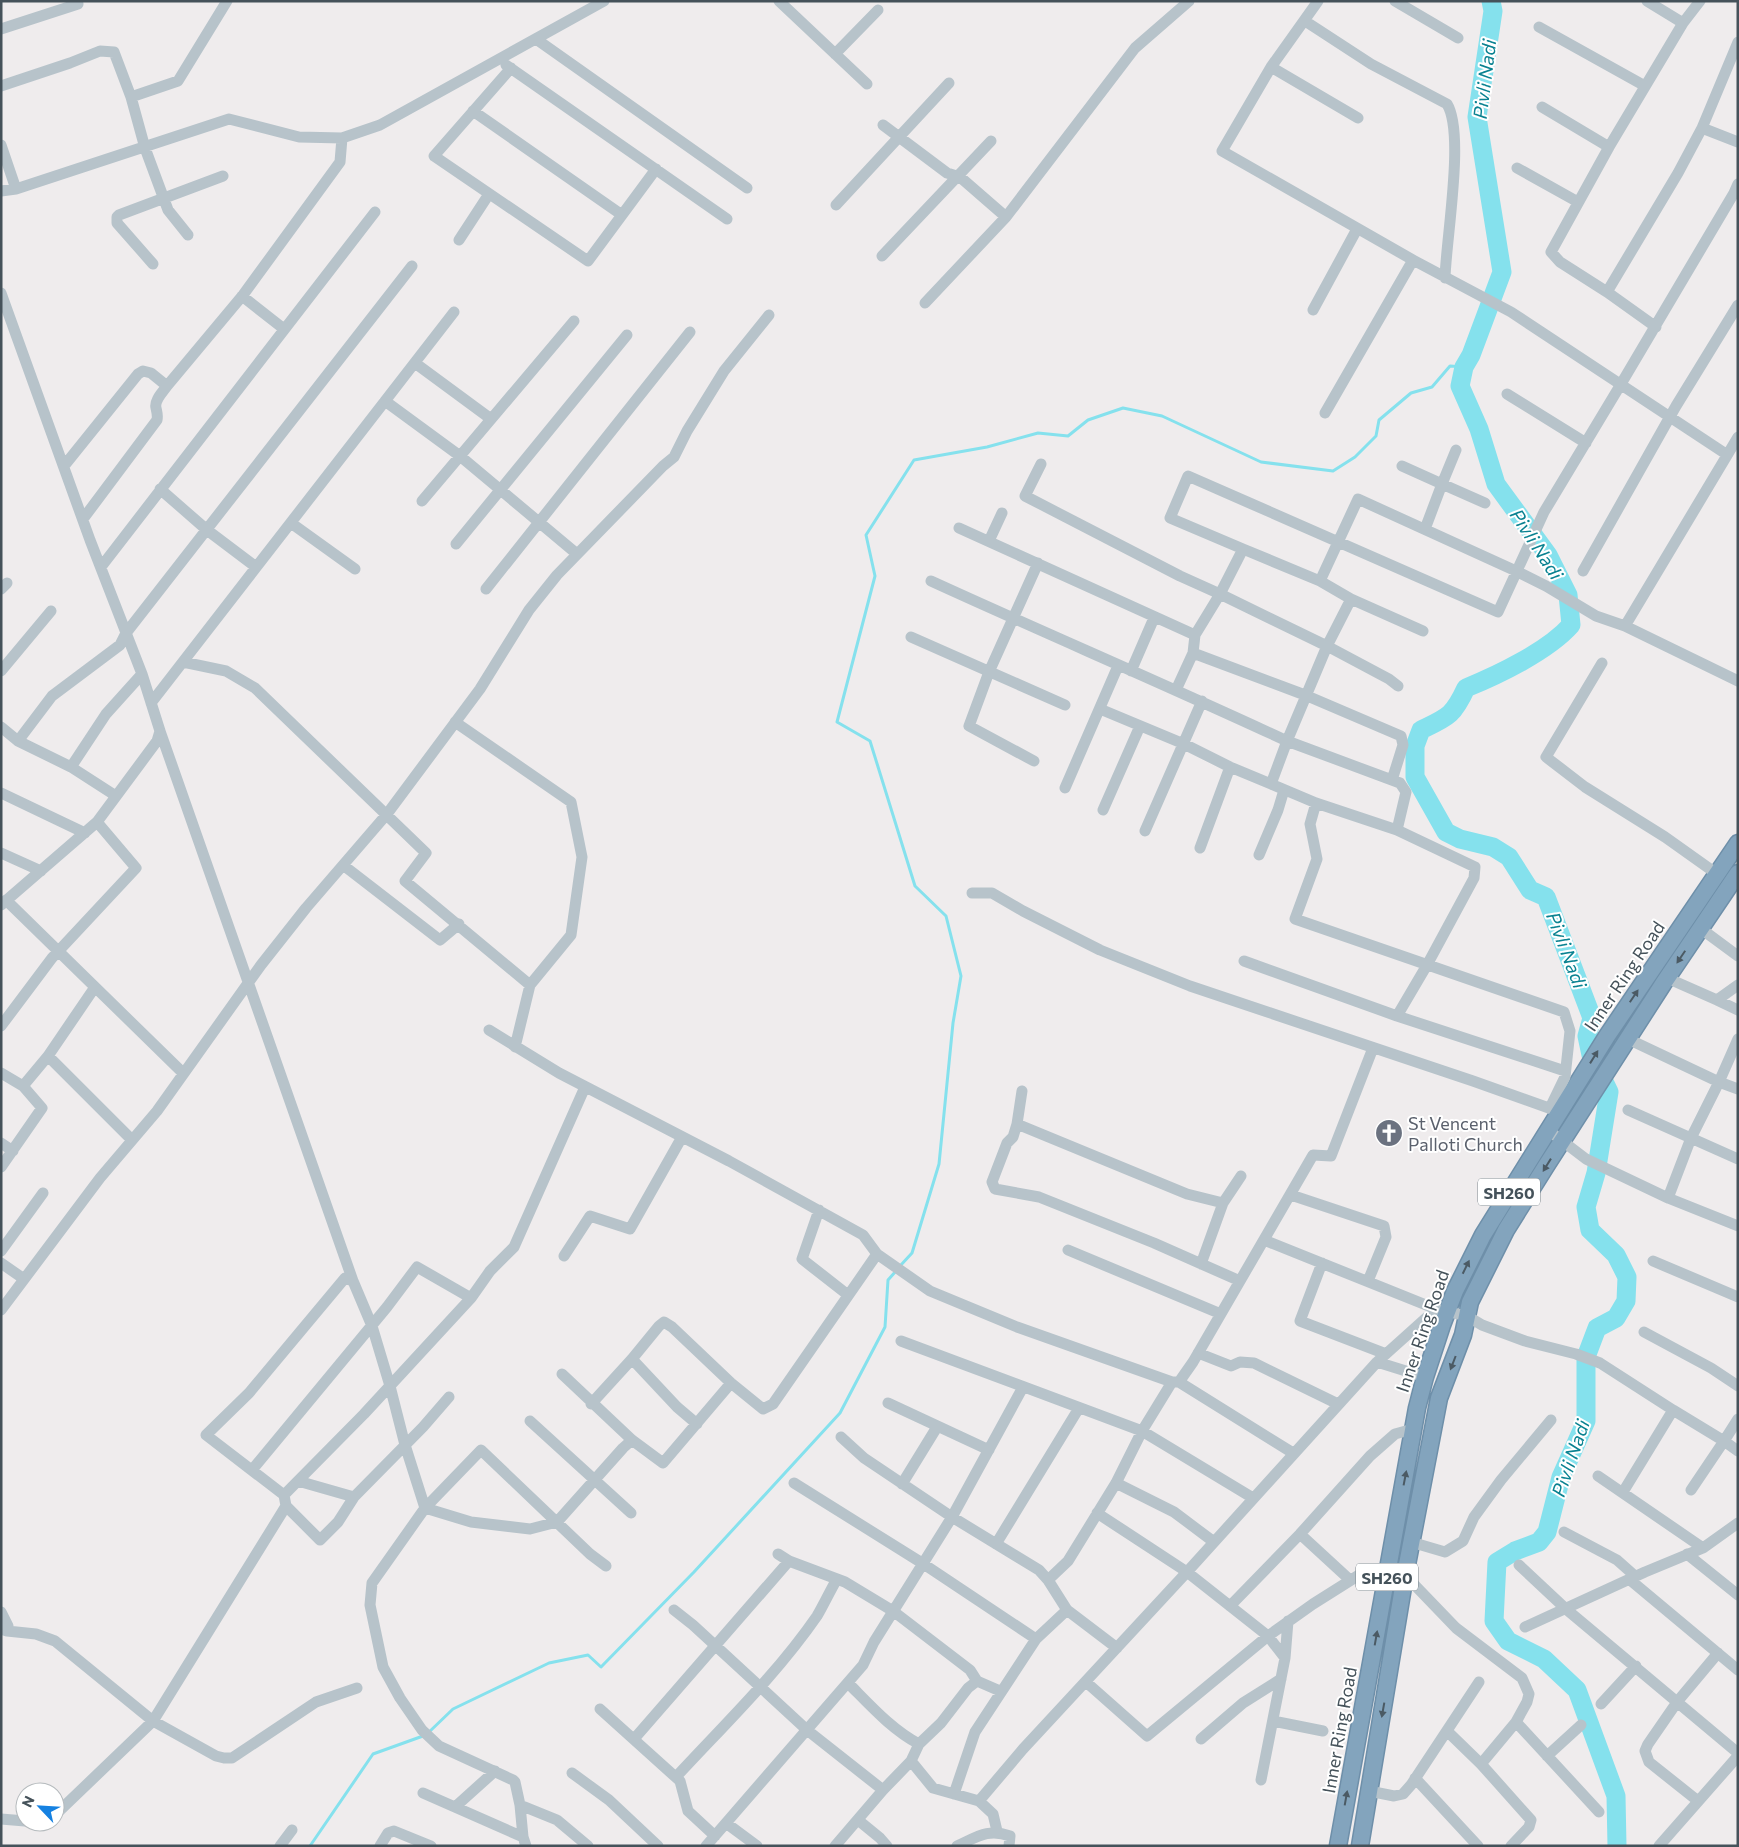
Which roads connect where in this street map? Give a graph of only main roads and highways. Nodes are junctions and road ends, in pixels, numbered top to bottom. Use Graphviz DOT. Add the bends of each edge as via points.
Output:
graph roads {
  1 [pos="1738,843"];
  2 [pos="1738,873"];
  3 [pos="1338,1846"];
  4 [pos="1360,1846"];
  3 -- 1 [label="highway, Inner Ring Road / SH260, one-way" via="1413,1429 1441,1310 1483,1234 1548,1130 1555,1110 1581,1078"];
  2 -- 4 [label="highway, Inner Ring Road / SH260, one-way" via="1506,1230 1470,1302 1463,1335 1439,1398 1405,1575"];
}
